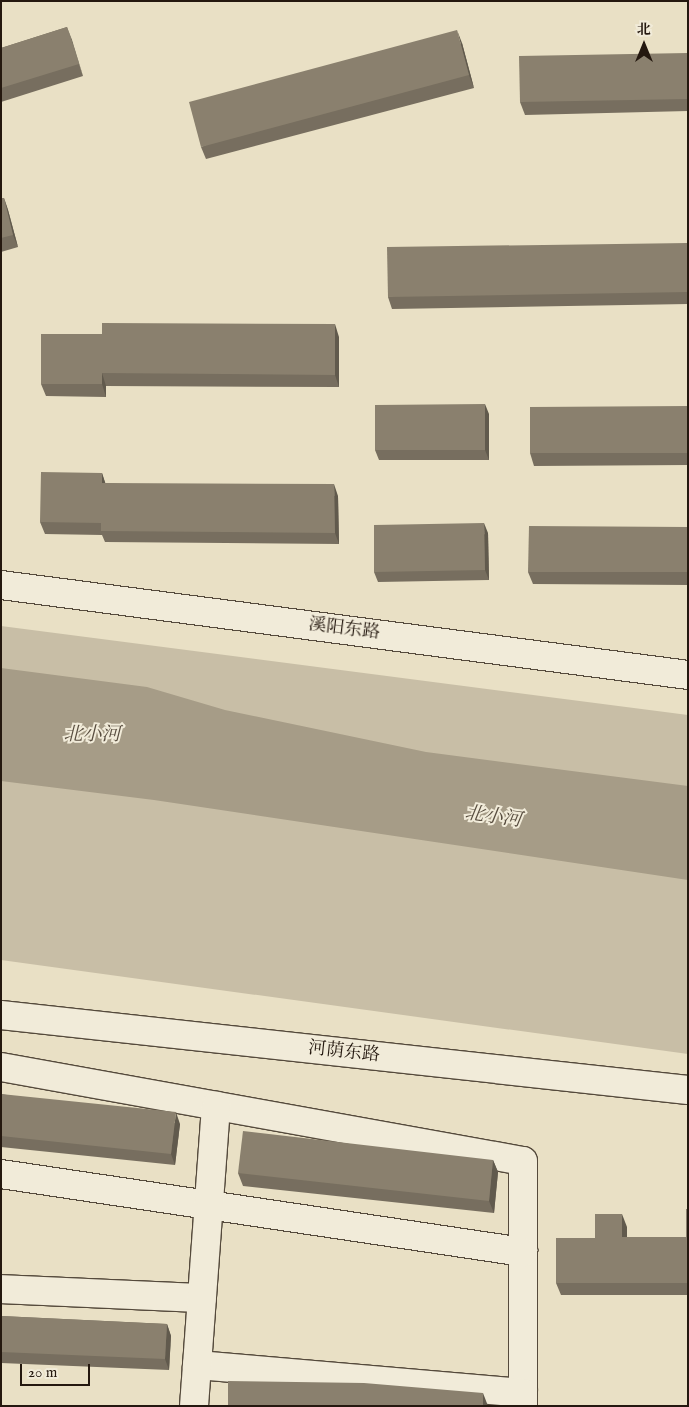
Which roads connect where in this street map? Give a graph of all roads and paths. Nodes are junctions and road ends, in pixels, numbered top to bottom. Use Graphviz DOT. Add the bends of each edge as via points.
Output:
graph roads {
  1 [pos="1,585"];
  2 [pos="688,675"];
  3 [pos="1,1015"];
  4 [pos="1,1067"];
  5 [pos="688,1090"];
  6 [pos="216,1106"];
  7 [pos="1,1174"];
  8 [pos="209,1202"];
  9 [pos="523,1252"];
  10 [pos="1,1289"];
  11 [pos="202,1298"];
  12 [pos="197,1365"];
  13 [pos="523,1399"];
  14 [pos="194,1406"];
  1 -- 2 [label="street, 溪阳东路"];
  3 -- 5 [label="street, 河荫东路"];
  4 -- 6 [label="street"];
  6 -- 8 [label="street"];
  6 -- 9 [label="street" via="523,1161"];
  7 -- 8 [label="street"];
  8 -- 9 [label="street"];
  8 -- 11 [label="street"];
  9 -- 13 [label="street"];
  10 -- 11 [label="street"];
  11 -- 12 [label="street"];
  12 -- 13 [label="street"];
  12 -- 14 [label="street"];
}
